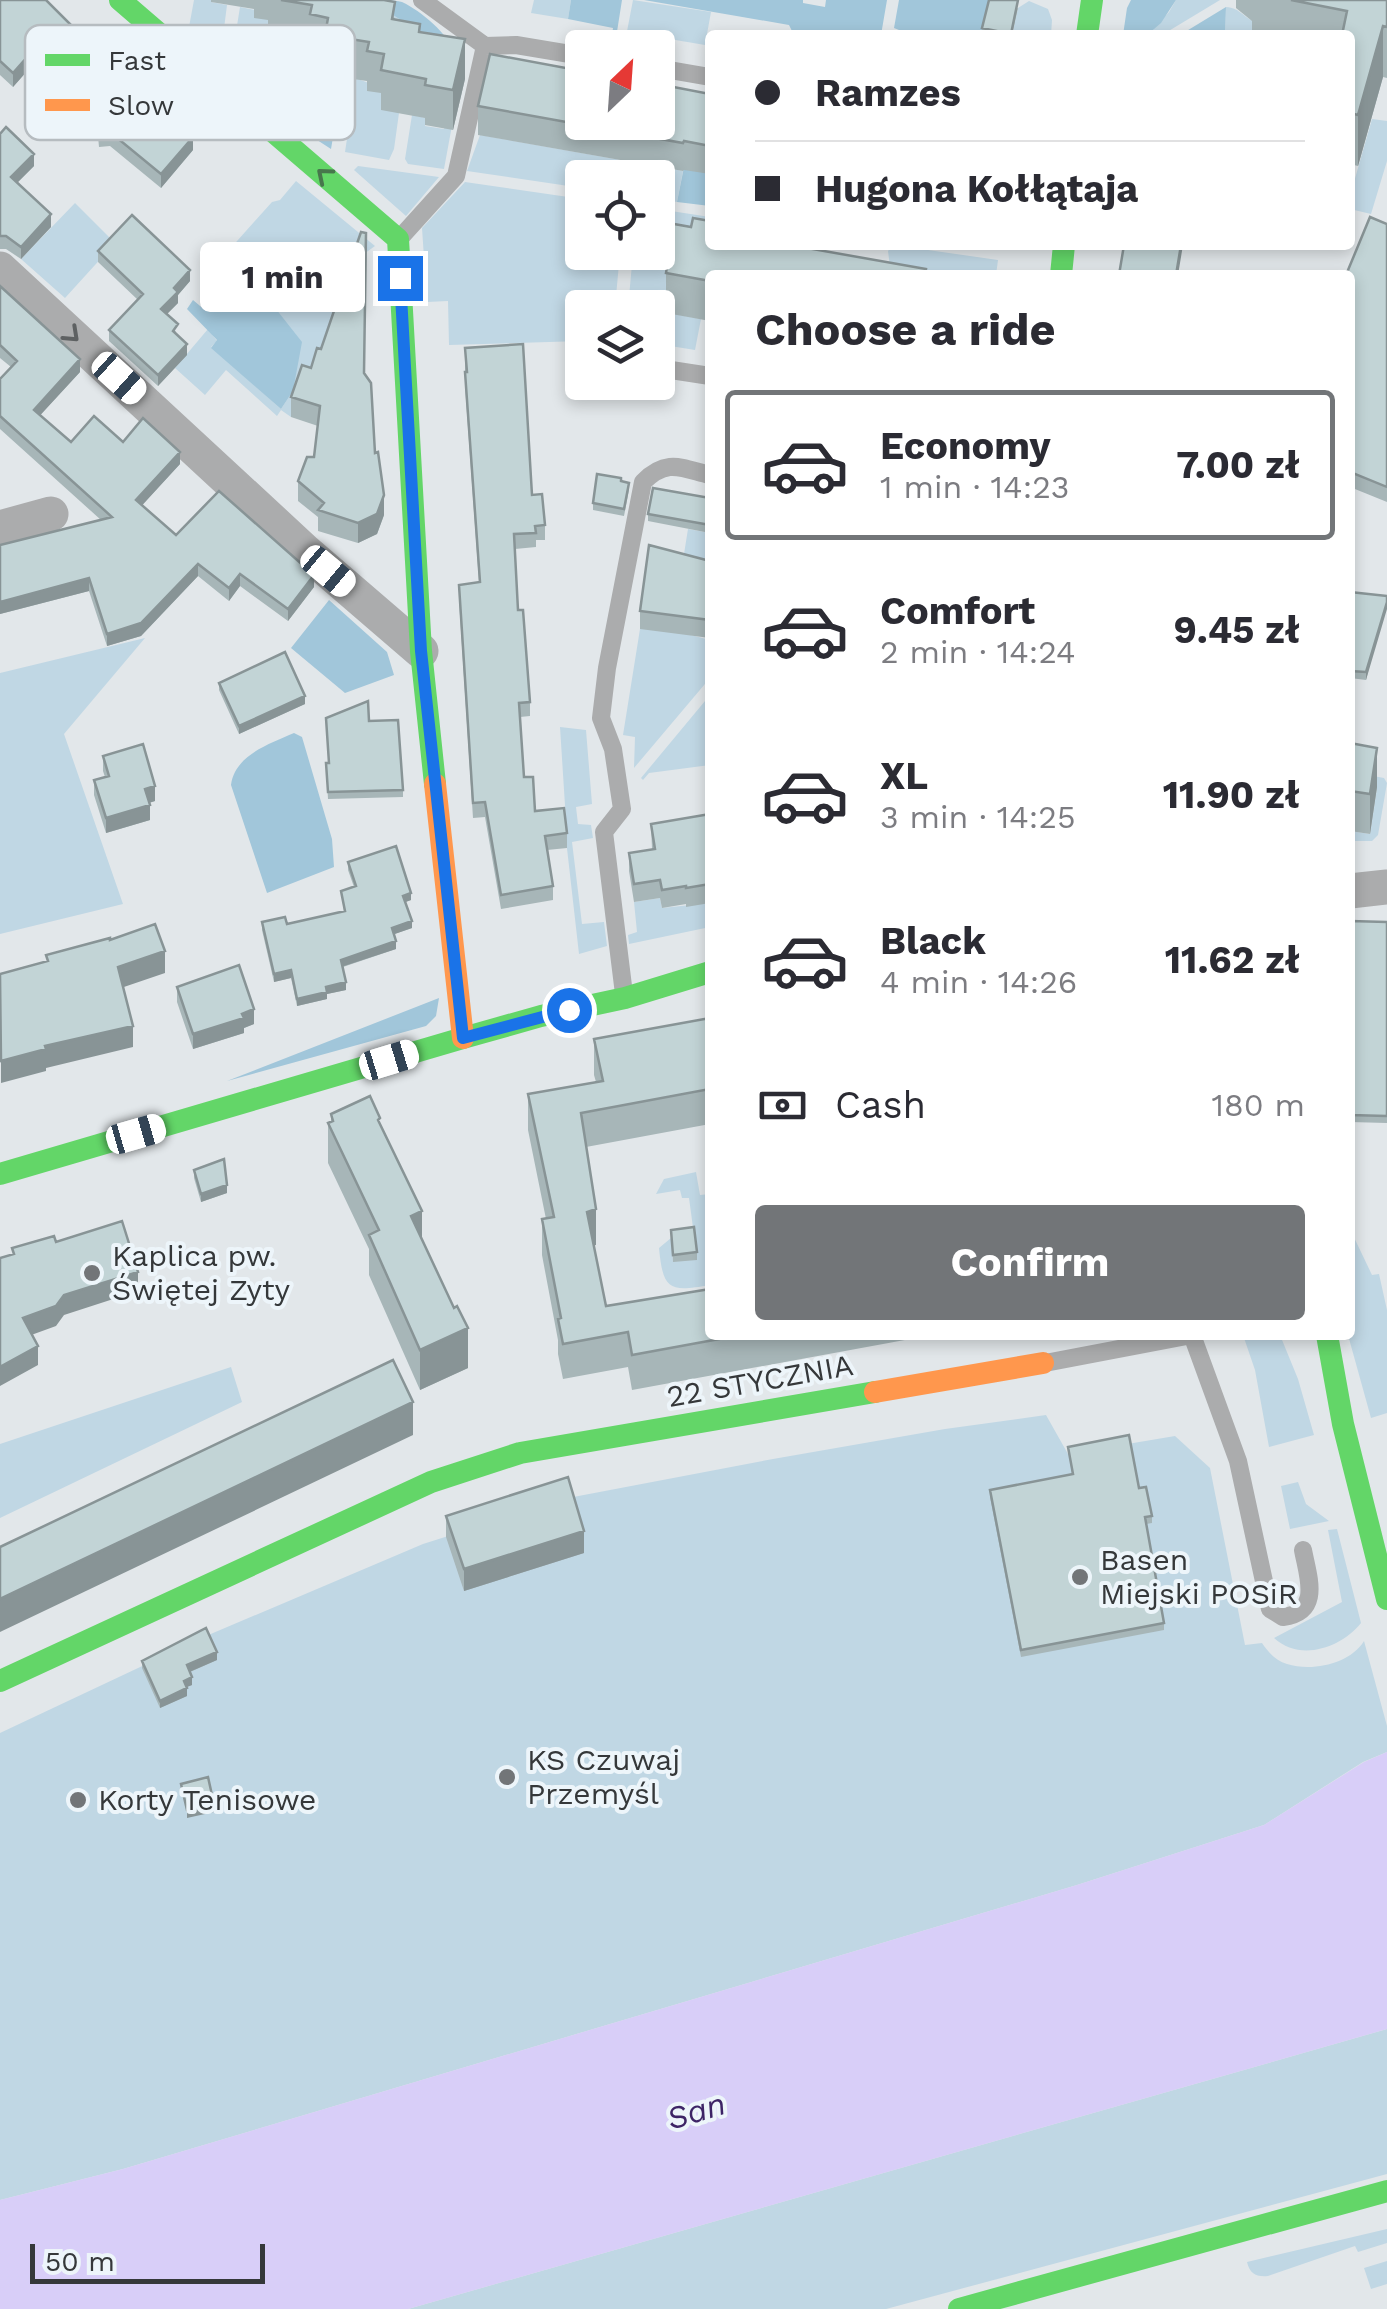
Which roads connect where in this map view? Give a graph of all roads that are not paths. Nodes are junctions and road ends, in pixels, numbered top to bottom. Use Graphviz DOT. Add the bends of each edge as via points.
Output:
graph roads {
  1 [pos="120,0"];
  2 [pos="422,0"];
  3 [pos="1092,0"];
  4 [pos="149,25"];
  5 [pos="1088,30"];
  6 [pos="485,46"];
  7 [pos="565,53"];
  8 [pos="675,71"];
  9 [pos="705,76"];
  10 [pos="283,140"];
  11 [pos="398,239"];
  12 [pos="0,268"];
  13 [pos="675,371"];
  14 [pos="705,375"];
  15 [pos="705,473"];
  16 [pos="51,514"];
  17 [pos="0,528"];
  18 [pos="421,651"];
  19 [pos="1355,871"];
  20 [pos="1387,872"];
  21 [pos="1387,887"];
  22 [pos="1355,890"];
  23 [pos="705,974"];
  24 [pos="705,993"];
  25 [pos="624,998"];
  26 [pos="463,1038"];
  27 [pos="0,1174"];
  28 [pos="1165,1340"];
  29 [pos="1194,1340"];
  30 [pos="1307,1340"];
  31 [pos="1327,1340"];
  32 [pos="1043,1363"];
  33 [pos="1343,1424"];
  34 [pos="1303,1550"];
  35 [pos="1387,1599"];
  36 [pos="0,1681"];
  37 [pos="1387,2190"];
  38 [pos="960,2309"];
  4 -- 1 [label="street, one-way"];
  2 -- 6 [label="lane"];
  3 -- 5 [label="street"];
  6 -- 7 [label="lane"];
  6 -- 11 [label="lane" via="456,176"];
  8 -- 9 [label="lane"];
  11 -- 10 [label="street, one-way"];
  11 -- 18 [label="street"];
  12 -- 18 [label="street, one-way"];
  13 -- 14 [label="lane"];
  15 -- 25 [label="lane" via="673,466 655,469 643,482 607,668 601,718 622,809 604,832"];
  16 -- 17 [label="street"];
  18 -- 26 [label="street"];
  19 -- 20 [label="street"];
  21 -- 22 [label="street"];
  23 -- 25 [label="street"];
  24 -- 25 [label="street"];
  25 -- 26 [label="street"];
  26 -- 27 [label="street"];
  28 -- 32 [label="lane, 22 STYCZNIA"];
  29 -- 34 [label="lane, 22 STYCZNIA" via="1238,1460 1270,1609 1283,1618 1298,1613 1309,1598"];
  30 -- 33 [label="street"];
  31 -- 33 [label="street"];
  32 -- 36 [label="street, 22 STYCZNIA" via="520,1452 431,1482"];
  33 -- 35 [label="street"];
  37 -- 38 [label="street"];
}
